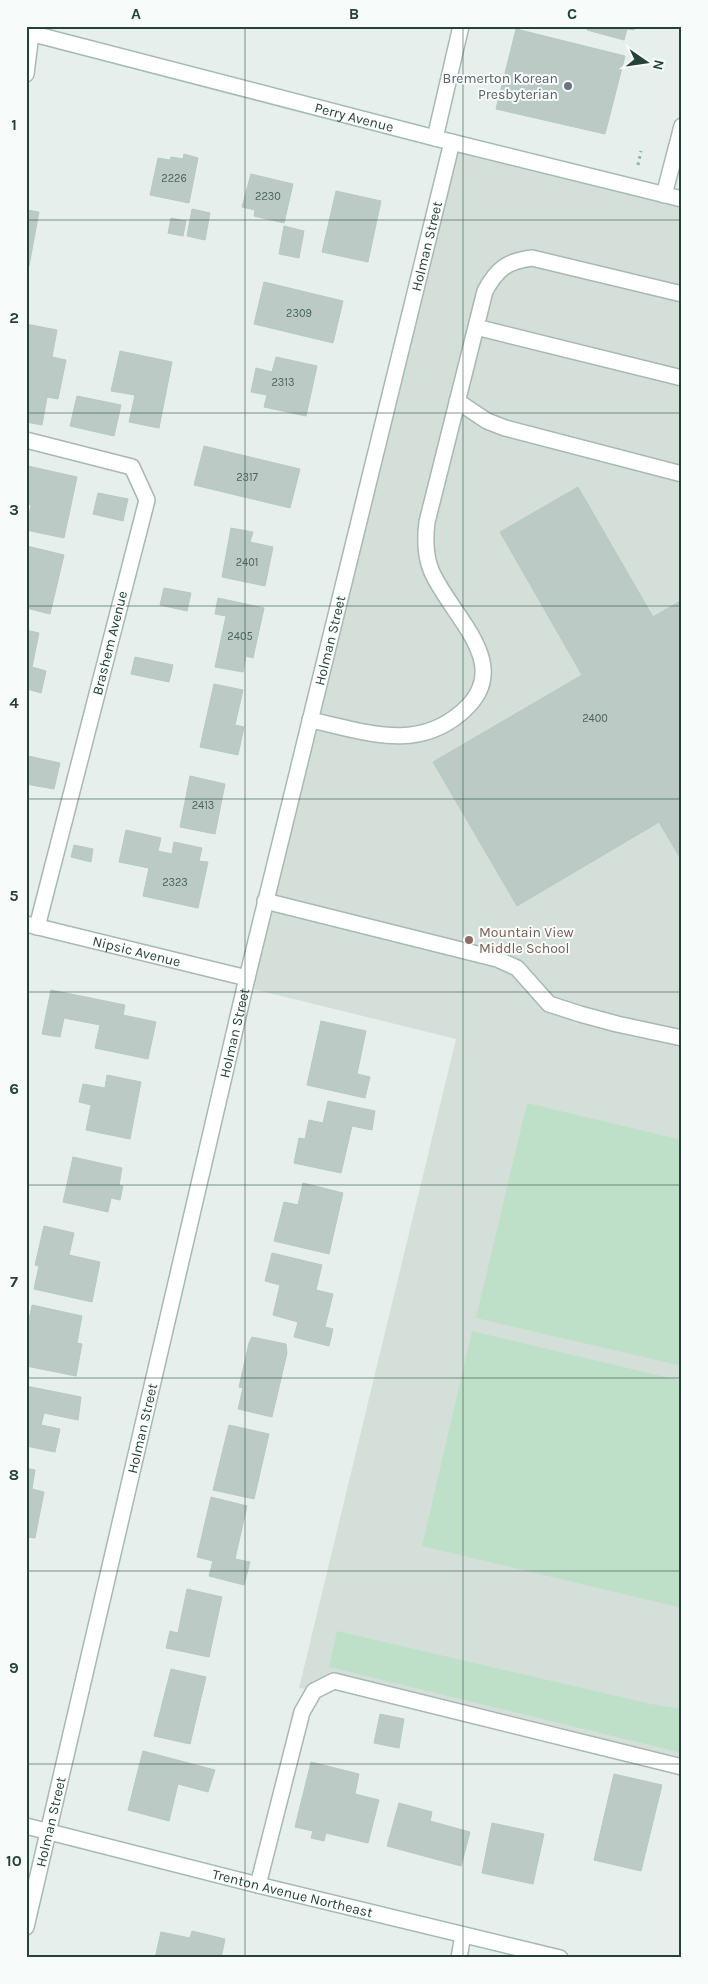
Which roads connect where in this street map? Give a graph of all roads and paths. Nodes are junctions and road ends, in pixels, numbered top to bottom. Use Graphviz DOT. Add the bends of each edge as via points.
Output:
graph roads {
  1 [pos="461,26"];
  2 [pos="29,31"];
  3 [pos="26,74"];
  4 [pos="682,126"];
  5 [pos="435,138"];
  6 [pos="452,142"];
  7 [pos="664,195"];
  8 [pos="682,199"];
  9 [pos="682,294"];
  10 [pos="476,327"];
  11 [pos="682,378"];
  12 [pos="458,401"];
  13 [pos="26,440"];
  14 [pos="682,474"];
  15 [pos="310,720"];
  16 [pos="266,901"];
  17 [pos="32,926"];
  18 [pos="247,978"];
  19 [pos="682,1038"];
  20 [pos="682,1767"];
  21 [pos="26,1826"];
  22 [pos="49,1831"];
  23 [pos="258,1885"];
  24 [pos="26,1927"];
  25 [pos="464,1935"];
  26 [pos="458,1958"];
  27 [pos="560,1958"];
  1 -- 5 [label="street"];
  2 -- 3 [label="street"];
  2 -- 5 [label="street, Perry Avenue"];
  4 -- 7 [label="street"];
  5 -- 6 [label="street, Perry Avenue"];
  6 -- 7 [label="street, Perry Avenue"];
  6 -- 15 [label="street, Holman Street"];
  7 -- 8 [label="street, Perry Avenue"];
  9 -- 10 [label="street" via="532,258 516,260 492,278 485,291"];
  10 -- 11 [label="street"];
  10 -- 12 [label="street"];
  12 -- 14 [label="street" via="487,421 505,428"];
  12 -- 15 [label="street" via="427,522 425,543 431,570 484,661 483,679 474,702 454,719 424,734 406,737 380,735"];
  13 -- 17 [label="street, Brashem Avenue" via="132,467 147,500"];
  15 -- 16 [label="street, Holman Street"];
  16 -- 18 [label="street, Holman Street"];
  16 -- 19 [label="street" via="496,958 517,968 549,1004 617,1024"];
  17 -- 18 [label="street, Nipsic Avenue"];
  18 -- 22 [label="street, Holman Street"];
  20 -- 23 [label="street" via="334,1681 314,1691 302,1712"];
  21 -- 22 [label="street, Trenton Avenue Northeast"];
  22 -- 23 [label="street, Trenton Avenue Northeast"];
  22 -- 24 [label="street, Holman Street"];
  23 -- 25 [label="street, Trenton Avenue Northeast"];
  25 -- 26 [label="street"];
  25 -- 27 [label="street, Trenton Avenue Northeast"];
}
